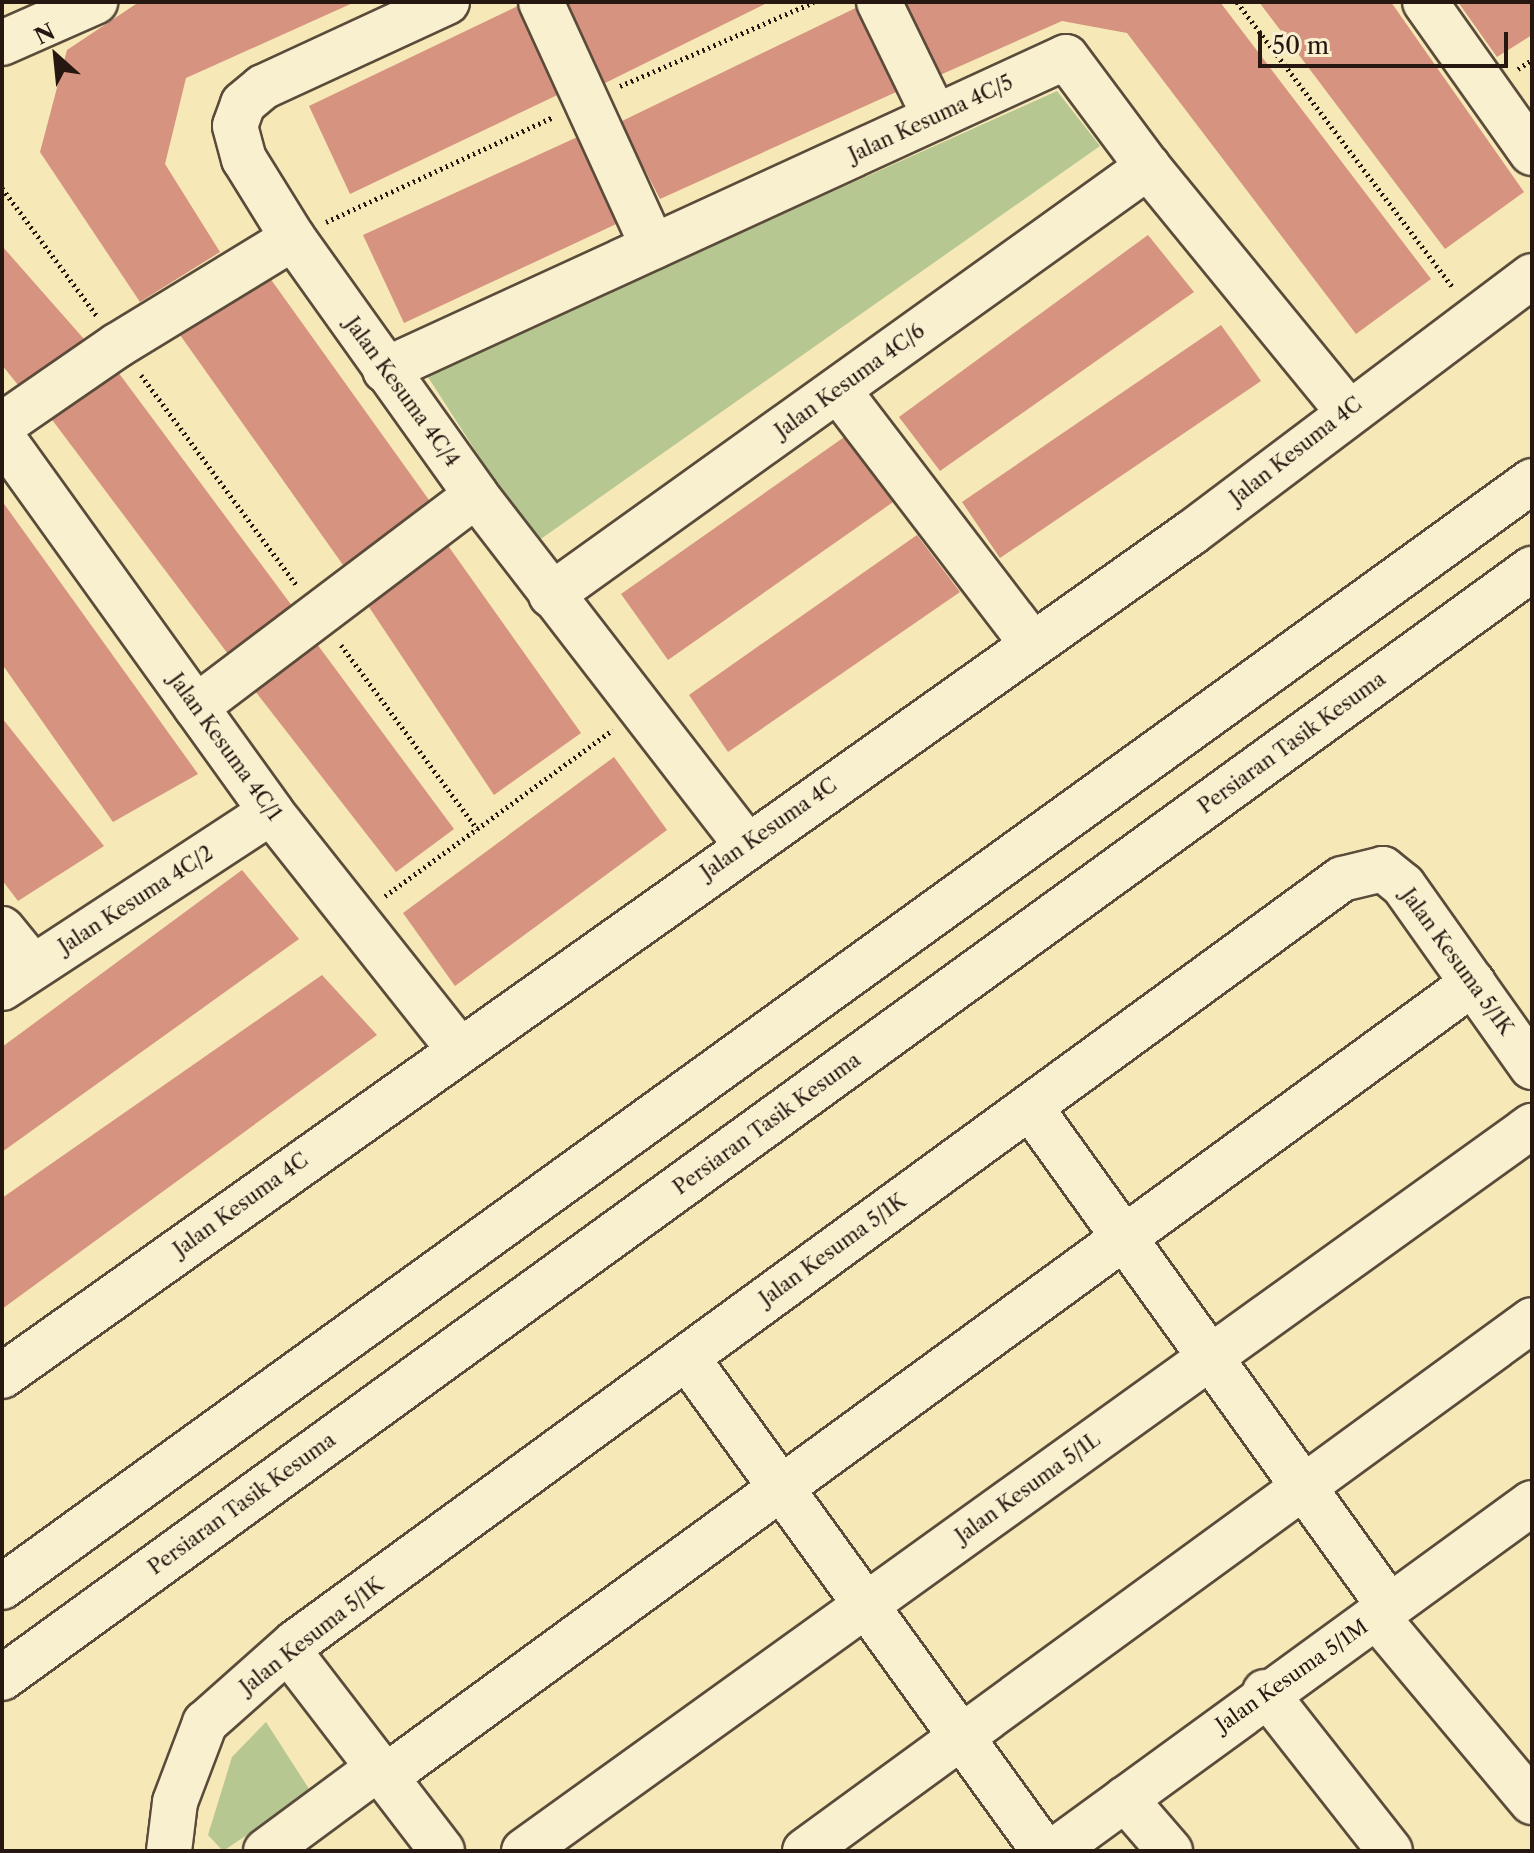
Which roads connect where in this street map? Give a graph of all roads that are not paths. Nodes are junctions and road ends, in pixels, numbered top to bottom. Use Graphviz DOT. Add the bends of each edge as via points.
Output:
graph roads {
  1 [pos="95,2"];
  2 [pos="447,2"];
  3 [pos="541,2"];
  4 [pos="879,2"];
  5 [pos="1425,2"];
  6 [pos="2,43"];
  7 [pos="935,117"];
  8 [pos="1532,153"];
  9 [pos="1148,167"];
  10 [pos="293,238"];
  11 [pos="653,247"];
  12 [pos="1532,276"];
  13 [pos="385,370"];
  14 [pos="838,390"];
  15 [pos="1347,410"];
  16 [pos="2,425"];
  17 [pos="2,437"];
  18 [pos="1532,481"];
  19 [pos="476,495"];
  20 [pos="1532,569"];
  21 [pos="551,595"];
  22 [pos="1032,644"];
  23 [pos="196,707"];
  24 [pos="271,812"];
  25 [pos="746,844"];
  26 [pos="2,929"];
  27 [pos="18,978"];
  28 [pos="1473,983"];
  29 [pos="459,1049"];
  30 [pos="1532,1067"];
  31 [pos="1030,1107"];
  32 [pos="1532,1126"];
  33 [pos="1124,1237"];
  34 [pos="1532,1320"];
  35 [pos="1210,1357"];
  36 [pos="687,1358"];
  37 [pos="2,1376"];
  38 [pos="780,1488"];
  39 [pos="1305,1488"];
  40 [pos="1532,1503"];
  41 [pos="2,1587"];
  42 [pos="865,1605"];
  43 [pos="1383,1612"];
  44 [pos="288,1650"];
  45 [pos="2,1678"];
  46 [pos="1265,1692"];
  47 [pos="963,1737"];
  48 [pos="382,1772"];
  49 [pos="1125,1799"];
  50 [pos="1532,1802"];
  51 [pos="169,1851"];
  52 [pos="266,1851"];
  53 [pos="442,1851"];
  54 [pos="524,1851"];
  55 [pos="805,1851"];
  56 [pos="1044,1851"];
  57 [pos="1054,1851"];
  58 [pos="1170,1851"];
  59 [pos="1390,1851"];
  1 -- 6 [label="street"];
  2 -- 10 [label="street, Jalan Kesuma 4C/4" via="263,87 243,104 235,126 244,159"];
  3 -- 11 [label="street"];
  4 -- 7 [label="street"];
  5 -- 8 [label="street"];
  7 -- 9 [label="street, Jalan Kesuma 4C/5" via="1066,57"];
  7 -- 11 [label="street, Jalan Kesuma 4C/5"];
  9 -- 14 [label="street, Jalan Kesuma 4C/6"];
  9 -- 15 [label="street, Jalan Kesuma 4C/5"];
  10 -- 13 [label="street, Jalan Kesuma 4C/4"];
  10 -- 16 [label="street" via="118,345"];
  11 -- 13 [label="street, Jalan Kesuma 4C/5"];
  12 -- 15 [label="street, Jalan Kesuma 4C"];
  13 -- 19 [label="street, Jalan Kesuma 4C/4"];
  14 -- 21 [label="street, Jalan Kesuma 4C/6"];
  14 -- 22 [label="street"];
  15 -- 22 [label="street, Jalan Kesuma 4C" via="1191,533"];
  17 -- 23 [label="street, Jalan Kesuma 4C/1"];
  18 -- 41 [label="street"];
  19 -- 21 [label="street, Jalan Kesuma 4C/4"];
  19 -- 23 [label="street"];
  20 -- 45 [label="street, Persiaran Tasik Kesuma"];
  21 -- 25 [label="street, Jalan Kesuma 4C/4"];
  22 -- 25 [label="street, Jalan Kesuma 4C"];
  23 -- 24 [label="street, Jalan Kesuma 4C/1"];
  24 -- 27 [label="street, Jalan Kesuma 4C/2"];
  24 -- 29 [label="street, Jalan Kesuma 4C/1"];
  25 -- 29 [label="street, Jalan Kesuma 4C"];
  26 -- 27 [label="street"];
  28 -- 30 [label="street, Jalan Kesuma 5/1K"];
  28 -- 31 [label="street, Jalan Kesuma 5/1K" via="1403,885 1383,869 1342,879"];
  28 -- 33 [label="street"];
  29 -- 37 [label="street, Jalan Kesuma 4C"];
  31 -- 33 [label="street"];
  31 -- 36 [label="street, Jalan Kesuma 5/1K"];
  32 -- 35 [label="street, Jalan Kesuma 5/1L"];
  33 -- 35 [label="street"];
  33 -- 38 [label="street"];
  34 -- 39 [label="street"];
  35 -- 39 [label="street"];
  35 -- 42 [label="street, Jalan Kesuma 5/1L"];
  36 -- 38 [label="street"];
  36 -- 44 [label="street, Jalan Kesuma 5/1K"];
  38 -- 42 [label="street"];
  38 -- 48 [label="street"];
  39 -- 43 [label="street"];
  39 -- 47 [label="street"];
  40 -- 43 [label="street, Jalan Kesuma 5/1M"];
  42 -- 47 [label="street"];
  42 -- 54 [label="street, Jalan Kesuma 5/1L"];
  43 -- 46 [label="street, Jalan Kesuma 5/1M"];
  43 -- 50 [label="street"];
  44 -- 48 [label="street"];
  44 -- 51 [label="street, Jalan Kesuma 5/1K" via="205,1723 175,1802"];
  46 -- 49 [label="street, Jalan Kesuma 5/1M"];
  46 -- 59 [label="street"];
  47 -- 55 [label="street"];
  47 -- 56 [label="street"];
  48 -- 52 [label="street"];
  48 -- 53 [label="street"];
  49 -- 57 [label="street, Jalan Kesuma 5/1M"];
  49 -- 58 [label="street"];
}
